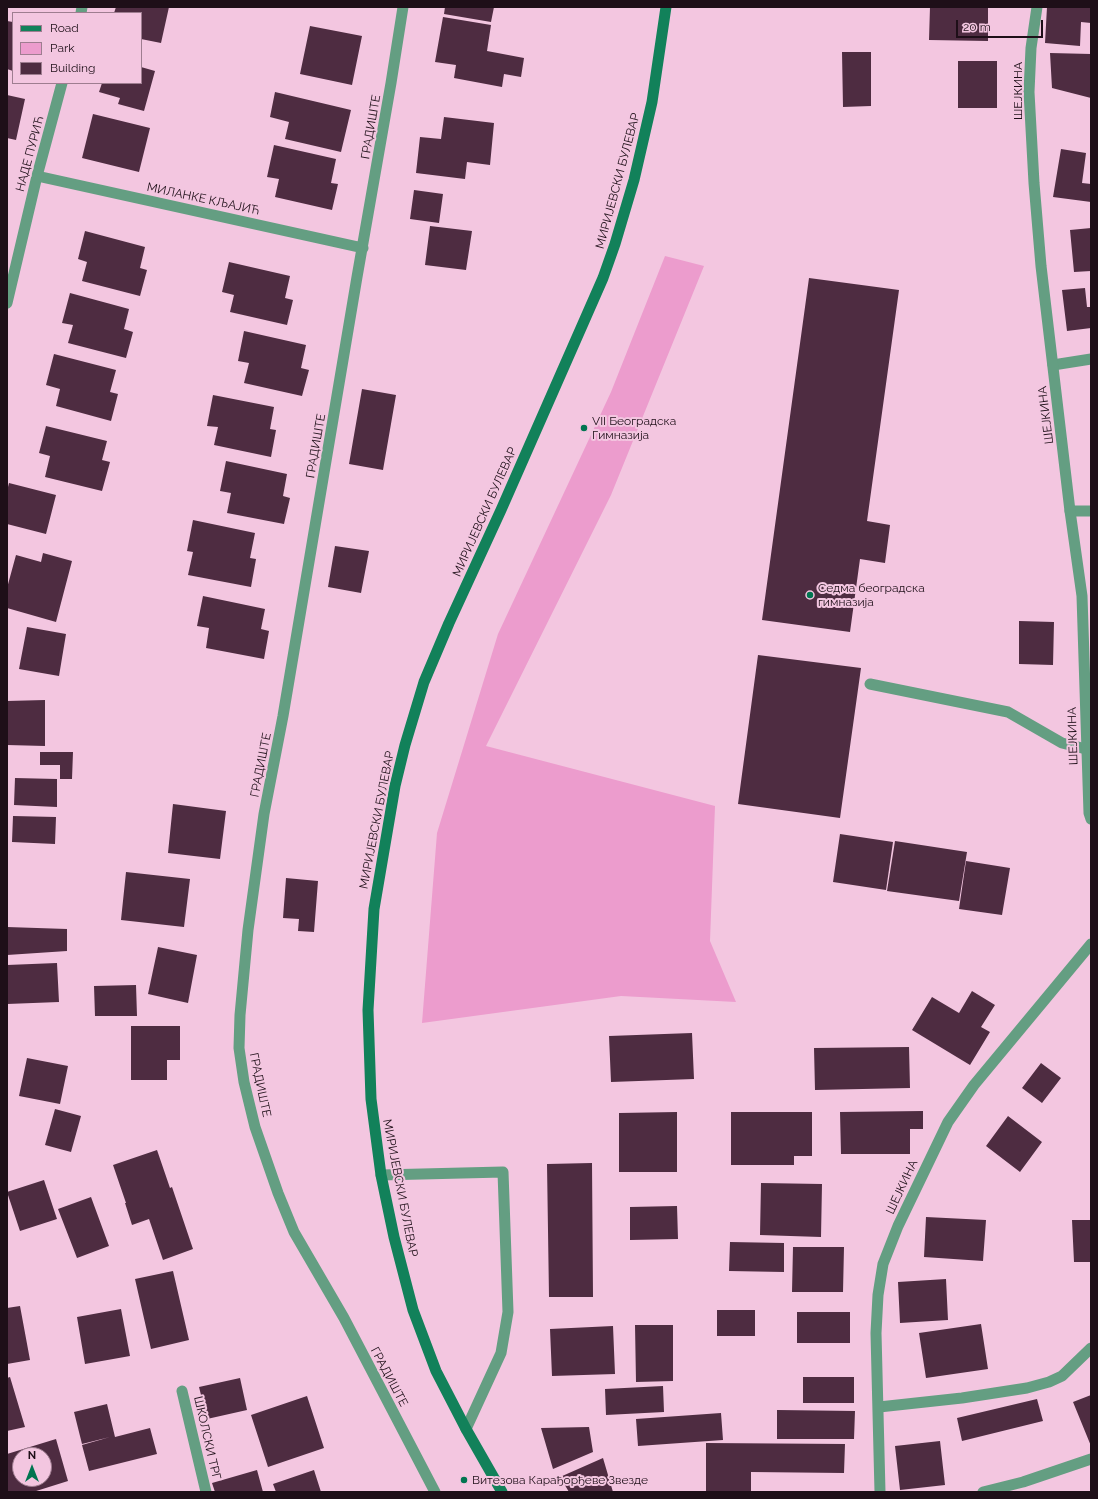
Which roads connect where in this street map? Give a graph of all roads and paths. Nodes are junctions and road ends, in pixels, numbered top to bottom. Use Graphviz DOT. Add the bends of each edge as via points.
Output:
graph roads {
  1 [pos="403,7"];
  2 [pos="666,7"];
  3 [pos="1037,7"];
  4 [pos="62,84"];
  5 [pos="37,176"];
  6 [pos="363,248"];
  7 [pos="7,302"];
  8 [pos="1091,358"];
  9 [pos="1053,364"];
  10 [pos="1070,511"];
  11 [pos="1091,511"];
  12 [pos="870,684"];
  13 [pos="1086,749"];
  14 [pos="1091,819"];
  15 [pos="1091,944"];
  16 [pos="381,1175"];
  17 [pos="1091,1348"];
  18 [pos="182,1391"];
  19 [pos="879,1407"];
  20 [pos="466,1429"];
  21 [pos="1091,1459"];
  22 [pos="206,1492"];
  23 [pos="435,1492"];
  24 [pos="502,1492"];
  25 [pos="880,1492"];
  26 [pos="983,1492"];
  1 -- 6 [label="street, ГРАДИШТЕ"];
  2 -- 16 [label="main road, МИРИЈЕВСКИ БУЛЕВАР" via="652,102 634,180 603,278 443,636 424,682 405,745 395,786 374,909 368,1010 371,1099"];
  3 -- 9 [label="street, ШЕЈКИНА" via="1031,48 1029,92 1040,251"];
  4 -- 5 [label="street, НАДЕ ПУРИЋ"];
  5 -- 6 [label="street, МИЛАНКЕ КЉАЈИЋ"];
  5 -- 7 [label="street, НАДЕ ПУРИЋ"];
  6 -- 23 [label="street, ГРАДИШТЕ" via="264,814 246,946 239,1048 244,1082 256,1127 294,1232 344,1318"];
  8 -- 9 [label="street"];
  9 -- 10 [label="street, ШЕЈКИНА"];
  10 -- 11 [label="street"];
  10 -- 13 [label="street, ШЕЈКИНА" via="1082,596"];
  12 -- 13 [label="street" via="1008,712 1062,743"];
  13 -- 14 [label="street, ШЕЈКИНА"];
  15 -- 19 [label="street, ШЕЈКИНА" via="974,1085 948,1122 914,1190 884,1264 878,1295 876,1333"];
  16 -- 20 [label="main road, МИРИЈЕВСКИ БУЛЕВАР" via="413,1310 436,1371"];
  16 -- 20 [label="street" via="503,1172 508,1312 501,1353"];
  17 -- 19 [label="street" via="1062,1376 1049,1382 962,1398"];
  18 -- 22 [label="street, ШКОЛСКИ ТРГ"];
  19 -- 25 [label="street, ШЕЈКИНА"];
  20 -- 24 [label="main road, МИРИЈЕВСКИ БУЛЕВАР"];
  21 -- 26 [label="street" via="1023,1482"];
}
